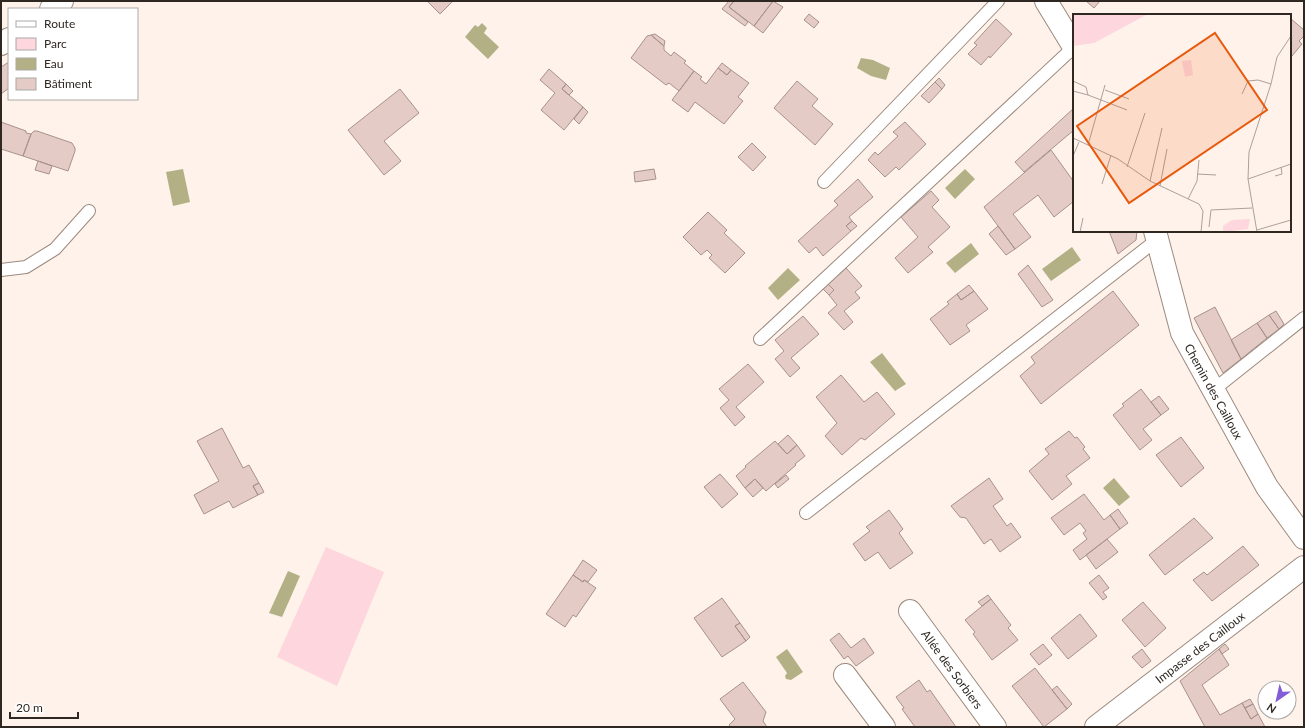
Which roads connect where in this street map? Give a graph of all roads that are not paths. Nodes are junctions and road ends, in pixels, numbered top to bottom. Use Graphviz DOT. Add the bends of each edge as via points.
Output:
graph roads {
  1 [pos="62,1"];
  2 [pos="998,1"];
  3 [pos="1046,1"];
  4 [pos="52,8"];
  5 [pos="1073,45"];
  6 [pos="1073,48"];
  7 [pos="824,182"];
  8 [pos="89,211"];
  9 [pos="1157,235"];
  10 [pos="1,270"];
  11 [pos="1304,318"];
  12 [pos="760,339"];
  13 [pos="1212,391"];
  14 [pos="806,512"];
  15 [pos="1304,538"];
  16 [pos="1304,567"];
  17 [pos="910,611"];
  18 [pos="845,675"];
  19 [pos="884,727"];
  20 [pos="995,727"];
  21 [pos="1096,727"];
  1 -- 4 [label="street"];
  2 -- 7 [label="lane"];
  3 -- 5 [label="street"];
  6 -- 12 [label="lane"];
  8 -- 10 [label="lane" via="56,249 26,267"];
  9 -- 13 [label="street, Chemin des Cailloux" via="1182,333"];
  9 -- 14 [label="lane"];
  11 -- 13 [label="lane"];
  13 -- 15 [label="street, Chemin des Cailloux" via="1267,487"];
  16 -- 21 [label="street, Impasse des Cailloux"];
  17 -- 20 [label="street, Allée des Sorbiers"];
  18 -- 19 [label="street"];
}
